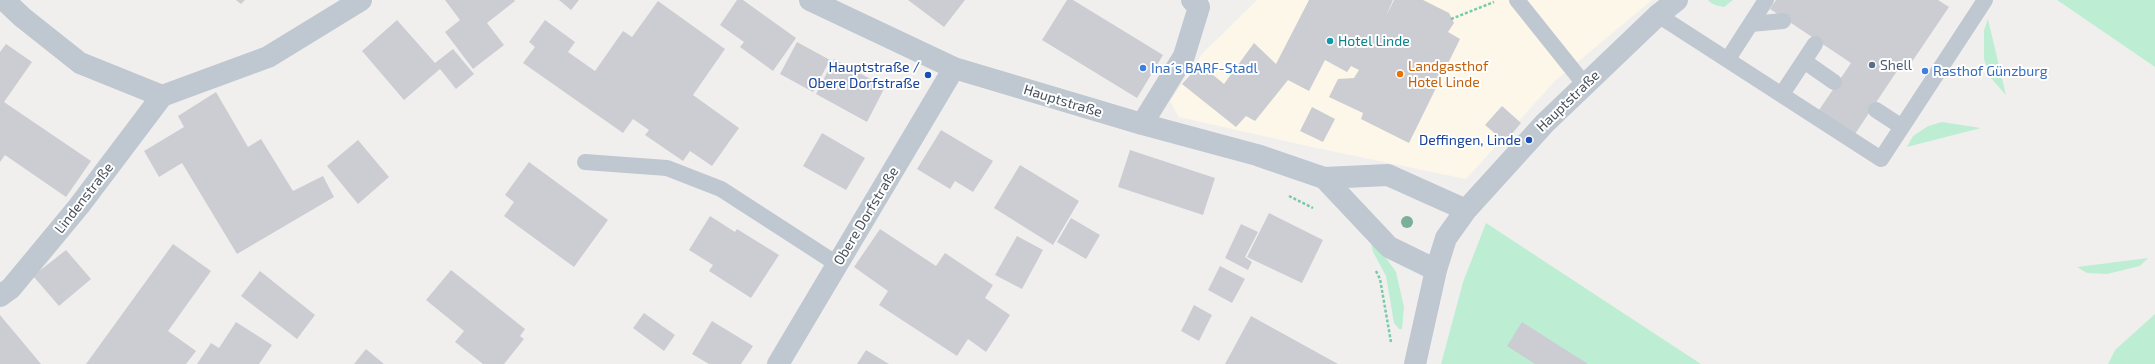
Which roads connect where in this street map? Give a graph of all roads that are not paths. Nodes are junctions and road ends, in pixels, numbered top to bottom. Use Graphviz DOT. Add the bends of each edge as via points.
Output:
graph roads {
  1 [pos="4,0"];
  2 [pos="361,0"];
  3 [pos="810,0"];
  4 [pos="1192,0"];
  5 [pos="1517,0"];
  6 [pos="1677,0"];
  7 [pos="1766,0"];
  8 [pos="1985,0"];
  9 [pos="1658,15"];
  10 [pos="1783,20"];
  11 [pos="1751,24"];
  12 [pos="1815,44"];
  13 [pos="1728,59"];
  14 [pos="1804,61"];
  15 [pos="954,68"];
  16 [pos="1834,82"];
  17 [pos="1585,85"];
  18 [pos="1782,94"];
  19 [pos="162,96"];
  20 [pos="1876,110"];
  21 [pos="1142,124"];
  22 [pos="1902,127"];
  23 [pos="585,162"];
  24 [pos="1324,178"];
  25 [pos="1466,210"];
  26 [pos="837,264"];
  27 [pos="1436,270"];
  28 [pos="0,296"];
  29 [pos="778,364"];
  30 [pos="1415,364"];
  1 -- 19 [label="street" via="22,18 80,63"];
  2 -- 19 [label="street" via="268,57"];
  3 -- 15 [label="street, Hauptstraße"];
  4 -- 21 [label="street" via="1199,7 1184,56"];
  5 -- 17 [label="lane"];
  6 -- 9 [label="street, Hauptstraße"];
  7 -- 11 [label="lane"];
  8 -- 22 [label="lane"];
  9 -- 13 [label="lane"];
  9 -- 17 [label="street, Hauptstraße"];
  10 -- 11 [label="lane"];
  11 -- 13 [label="lane"];
  12 -- 14 [label="lane"];
  13 -- 18 [label="lane"];
  14 -- 16 [label="lane"];
  14 -- 18 [label="lane"];
  15 -- 21 [label="street, Hauptstraße"];
  15 -- 26 [label="street, Obere Dorfstraße"];
  17 -- 25 [label="street, Hauptstraße" via="1545,123"];
  18 -- 22 [label="lane" via="1881,158"];
  19 -- 28 [label="street, Lindenstraße" via="79,206 11,288"];
  20 -- 22 [label="lane"];
  21 -- 24 [label="street, Hauptstraße" via="1257,155"];
  23 -- 26 [label="lane" via="667,168 721,189"];
  24 -- 25 [label="street, Hauptstraße" via="1388,175"];
  24 -- 27 [label="street, Hauptstraße" via="1389,247"];
  25 -- 27 [label="street, Hauptstraße" via="1446,238"];
  26 -- 29 [label="street, Obere Dorfstraße"];
  27 -- 30 [label="street, Hauptstraße"];
}
